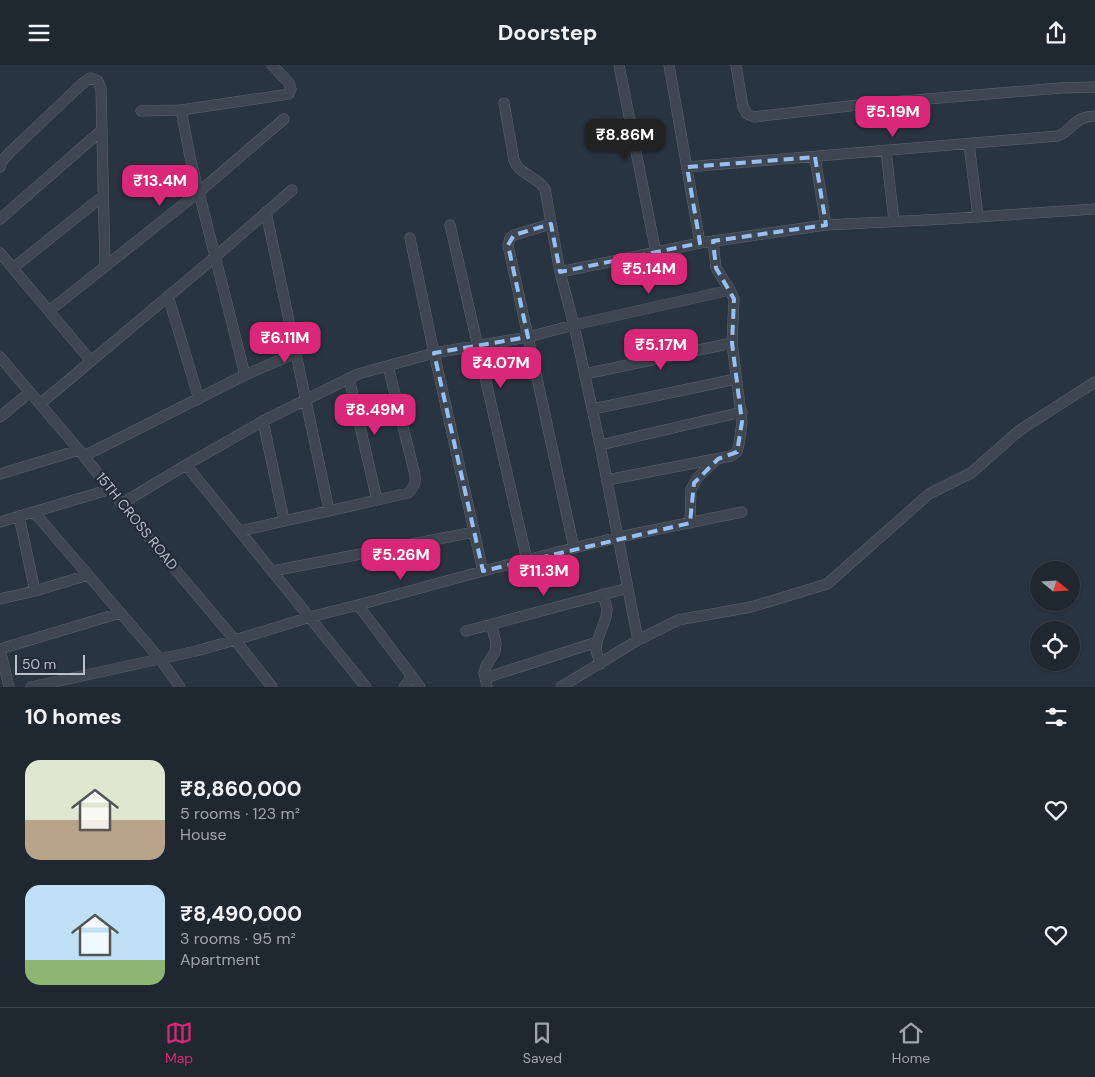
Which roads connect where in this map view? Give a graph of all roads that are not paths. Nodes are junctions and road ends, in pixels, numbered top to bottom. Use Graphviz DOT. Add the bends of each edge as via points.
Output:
graph roads {
  1 [pos="272,65"];
  2 [pos="619,65"];
  3 [pos="669,65"];
  4 [pos="736,65"];
  5 [pos="1095,87"];
  6 [pos="504,103"];
  7 [pos="181,110"];
  8 [pos="141,111"];
  9 [pos="1095,116"];
  10 [pos="284,119"];
  11 [pos="102,130"];
  12 [pos="969,144"];
  13 [pos="886,151"];
  14 [pos="815,157"];
  15 [pos="0,167"];
  16 [pos="687,167"];
  17 [pos="292,190"];
  18 [pos="199,192"];
  19 [pos="104,196"];
  20 [pos="1095,209"];
  21 [pos="266,212"];
  22 [pos="978,217"];
  23 [pos="0,219"];
  24 [pos="894,221"];
  25 [pos="552,224"];
  26 [pos="450,225"];
  27 [pos="826,225"];
  28 [pos="410,238"];
  29 [pos="713,241"];
  30 [pos="700,243"];
  31 [pos="0,253"];
  32 [pos="656,253"];
  33 [pos="215,257"];
  34 [pos="105,267"];
  35 [pos="13,268"];
  36 [pos="560,272"];
  37 [pos="730,290"];
  38 [pos="168,296"];
  39 [pos="49,311"];
  40 [pos="574,325"];
  41 [pos="528,337"];
  42 [pos="732,343"];
  43 [pos="478,346"];
  44 [pos="296,353"];
  45 [pos="434,353"];
  46 [pos="0,357"];
  47 [pos="91,361"];
  48 [pos="388,366"];
  49 [pos="585,374"];
  50 [pos="245,375"];
  51 [pos="349,378"];
  52 [pos="736,379"];
  53 [pos="1095,382"];
  54 [pos="30,392"];
  55 [pos="199,399"];
  56 [pos="306,400"];
  57 [pos="40,404"];
  58 [pos="593,409"];
  59 [pos="742,412"];
  60 [pos="0,417"];
  61 [pos="263,421"];
  62 [pos="600,445"];
  63 [pos="82,453"];
  64 [pos="718,459"];
  65 [pos="186,465"];
  66 [pos="0,474"];
  67 [pos="608,480"];
  68 [pos="110,489"];
  69 [pos="377,500"];
  70 [pos="121,504"];
  71 [pos="329,510"];
  72 [pos="34,512"];
  73 [pos="742,512"];
  74 [pos="19,517"];
  75 [pos="284,520"];
  76 [pos="0,522"];
  77 [pos="690,523"];
  78 [pos="240,531"];
  79 [pos="474,532"];
  80 [pos="619,537"];
  81 [pos="574,548"];
  82 [pos="528,560"];
  83 [pos="272,571"];
  84 [pos="483,571"];
  85 [pos="88,575"];
  86 [pos="628,588"];
  87 [pos="35,591"];
  88 [pos="603,594"];
  89 [pos="0,599"];
  90 [pos="358,605"];
  91 [pos="120,613"];
  92 [pos="310,617"];
  93 [pos="491,624"];
  94 [pos="466,631"];
  95 [pos="638,640"];
  96 [pos="235,641"];
  97 [pos="597,642"];
  98 [pos="0,649"];
  99 [pos="160,659"];
  100 [pos="600,663"];
  101 [pos="412,676"];
  102 [pos="486,683"];
  103 [pos="9,687"];
  104 [pos="31,687"];
  105 [pos="180,687"];
  106 [pos="272,687"];
  107 [pos="366,687"];
  108 [pos="404,687"];
  109 [pos="420,687"];
  110 [pos="561,687"];
  1 -- 7 [label="street" via="289,83 289,94"];
  2 -- 32 [label="street"];
  3 -- 16 [label="street"];
  4 -- 5 [label="street" via="743,107 754,117 867,104"];
  6 -- 25 [label="street" via="514,160 520,170 542,183"];
  7 -- 8 [label="street"];
  7 -- 18 [label="street"];
  9 -- 12 [label="street" via="1081,118 1058,136"];
  10 -- 18 [label="street"];
  11 -- 15 [label="street" via="101,89 98,81 90,78 10,152"];
  11 -- 19 [label="street"];
  11 -- 23 [label="street"];
  12 -- 13 [label="street"];
  12 -- 22 [label="street"];
  13 -- 14 [label="street"];
  13 -- 24 [label="street"];
  14 -- 16 [label="street"];
  14 -- 27 [label="street"];
  16 -- 30 [label="street"];
  17 -- 21 [label="street"];
  18 -- 33 [label="street"];
  18 -- 34 [label="street"];
  19 -- 34 [label="street"];
  19 -- 35 [label="street"];
  20 -- 22 [label="street"];
  21 -- 33 [label="street"];
  21 -- 44 [label="street"];
  22 -- 24 [label="street"];
  24 -- 27 [label="street"];
  25 -- 36 [label="street"];
  25 -- 41 [label="street" via="514,235 508,245"];
  26 -- 43 [label="street"];
  27 -- 29 [label="street"];
  28 -- 45 [label="street"];
  29 -- 30 [label="street"];
  29 -- 37 [label="street" via="716,269"];
  30 -- 32 [label="street"];
  31 -- 35 [label="street"];
  32 -- 36 [label="street"];
  33 -- 38 [label="street"];
  33 -- 50 [label="street"];
  34 -- 39 [label="street"];
  35 -- 39 [label="street"];
  36 -- 40 [label="street"];
  37 -- 40 [label="street"];
  37 -- 42 [label="street" via="734,299"];
  38 -- 47 [label="street"];
  38 -- 55 [label="street"];
  39 -- 47 [label="street"];
  40 -- 41 [label="street"];
  40 -- 49 [label="street"];
  41 -- 43 [label="street"];
  41 -- 81 [label="street"];
  42 -- 49 [label="street"];
  42 -- 52 [label="street"];
  43 -- 45 [label="street"];
  43 -- 82 [label="street"];
  44 -- 50 [label="street"];
  44 -- 56 [label="street"];
  45 -- 48 [label="street"];
  45 -- 79 [label="street"];
  46 -- 54 [label="street, 15TH CROSS ROAD"];
  47 -- 57 [label="street"];
  48 -- 51 [label="street"];
  48 -- 69 [label="street" via="416,482 408,493"];
  49 -- 58 [label="street"];
  50 -- 55 [label="street"];
  51 -- 56 [label="street"];
  51 -- 69 [label="street"];
  52 -- 58 [label="street"];
  52 -- 59 [label="street"];
  53 -- 95 [label="street" via="1020,430 972,473 929,494 827,583 751,607 678,620"];
  54 -- 57 [label="street, 15TH CROSS ROAD"];
  54 -- 60 [label="street"];
  55 -- 63 [label="street"];
  56 -- 61 [label="street"];
  56 -- 71 [label="street"];
  57 -- 63 [label="street, 15TH CROSS ROAD"];
  58 -- 62 [label="street"];
  59 -- 62 [label="street"];
  59 -- 64 [label="street" via="737,452"];
  61 -- 65 [label="street"];
  61 -- 75 [label="street"];
  62 -- 67 [label="street"];
  63 -- 66 [label="street"];
  63 -- 68 [label="street, 15TH CROSS ROAD"];
  64 -- 67 [label="street"];
  64 -- 77 [label="street" via="698,477 691,489"];
  65 -- 70 [label="street"];
  65 -- 78 [label="street"];
  67 -- 80 [label="street"];
  68 -- 70 [label="street, 15TH CROSS ROAD"];
  68 -- 72 [label="street"];
  69 -- 71 [label="street"];
  70 -- 96 [label="street, 15TH CROSS ROAD"];
  71 -- 75 [label="street"];
  72 -- 74 [label="street"];
  72 -- 85 [label="street"];
  73 -- 77 [label="street"];
  74 -- 76 [label="street"];
  74 -- 87 [label="street"];
  75 -- 78 [label="street"];
  77 -- 80 [label="street"];
  78 -- 83 [label="street"];
  79 -- 83 [label="street"];
  79 -- 84 [label="street"];
  80 -- 81 [label="street"];
  80 -- 86 [label="street"];
  81 -- 82 [label="street"];
  82 -- 84 [label="street"];
  83 -- 92 [label="street"];
  84 -- 90 [label="street"];
  85 -- 87 [label="street"];
  85 -- 91 [label="street"];
  86 -- 88 [label="street"];
  86 -- 95 [label="street"];
  87 -- 89 [label="street"];
  88 -- 93 [label="street"];
  88 -- 97 [label="street" via="606,617"];
  90 -- 92 [label="street"];
  90 -- 101 [label="street"];
  91 -- 98 [label="street"];
  91 -- 99 [label="street"];
  92 -- 96 [label="street"];
  92 -- 107 [label="street"];
  93 -- 94 [label="street"];
  93 -- 102 [label="street" via="496,643 484,673"];
  95 -- 100 [label="street"];
  96 -- 99 [label="street"];
  96 -- 106 [label="street, 15TH CROSS ROAD"];
  97 -- 100 [label="street"];
  97 -- 102 [label="street"];
  98 -- 103 [label="street"];
  99 -- 104 [label="street"];
  99 -- 105 [label="street"];
  100 -- 110 [label="street"];
  101 -- 108 [label="street"];
  101 -- 109 [label="street"];
}
